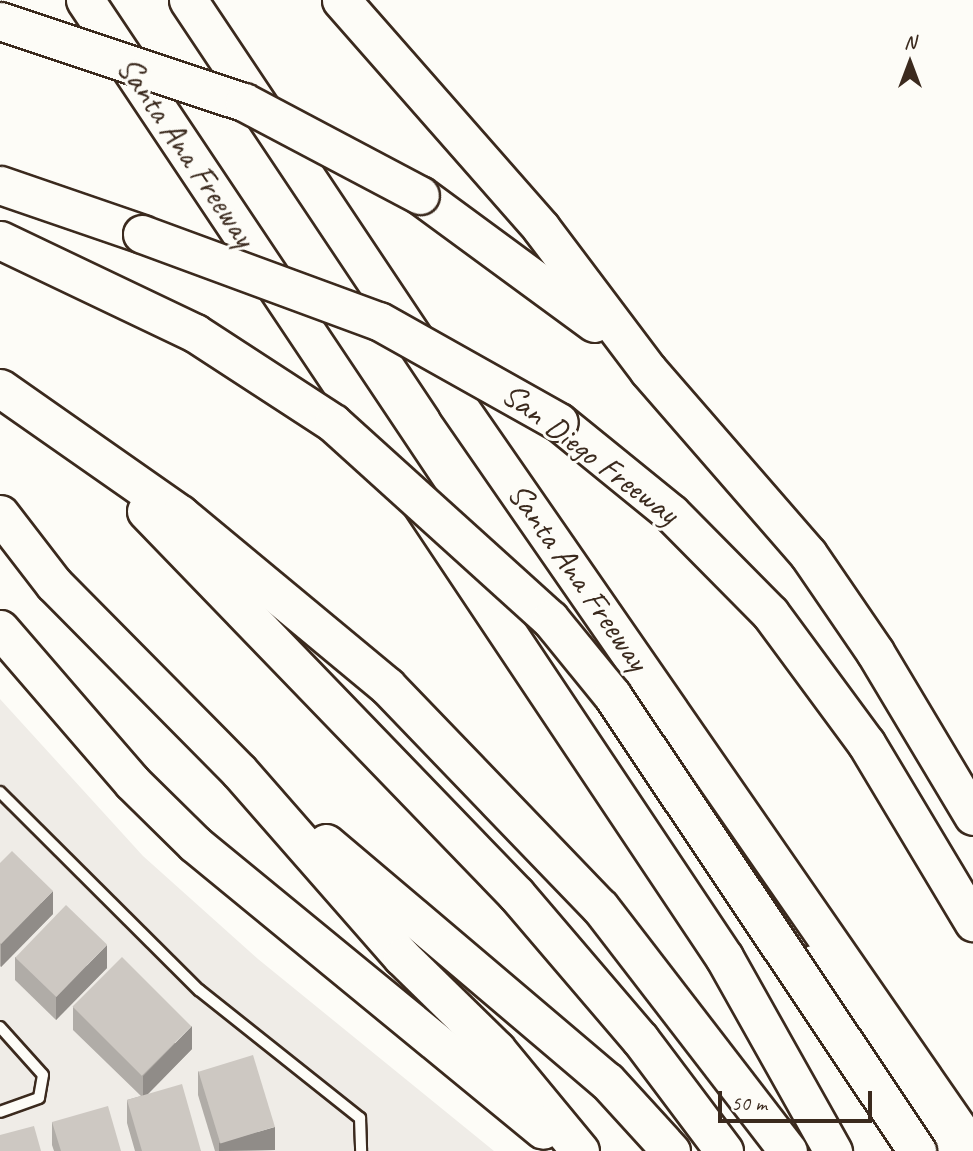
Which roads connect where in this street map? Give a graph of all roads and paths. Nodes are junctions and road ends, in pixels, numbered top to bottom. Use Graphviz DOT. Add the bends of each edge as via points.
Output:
graph roads {
  1 [pos="85,0"];
  2 [pos="188,0"];
  3 [pos="341,0"];
  4 [pos="0,21"];
  5 [pos="123,58"];
  6 [pos="0,185"];
  7 [pos="0,240"];
  8 [pos="0,263"];
  9 [pos="434,370"];
  10 [pos="648,370"];
  11 [pos="0,388"];
  12 [pos="87,447"];
  13 [pos="0,514"];
  14 [pos="0,629"];
  15 [pos="239,771"];
  16 [pos="0,792"];
  17 [pos="973,816"];
  18 [pos="973,922"];
  19 [pos="0,1027"];
  20 [pos="0,1112"];
  21 [pos="973,1150"];
  22 [pos="361,1151"];
  23 [pos="568,1151"];
  24 [pos="580,1151"];
  25 [pos="671,1151"];
  26 [pos="724,1151"];
  27 [pos="788,1151"];
  28 [pos="833,1151"];
  29 [pos="891,1151"];
  30 [pos="918,1151"];
  31 [pos="942,1151"];
  1 -- 5 [label="highway, Santa Ana Freeway"];
  2 -- 9 [label="highway, Santa Ana Freeway"];
  3 -- 10 [label="highway" via="541,228"];
  4 -- 5 [label="highway, bridge"];
  5 -- 10 [label="highway, bridge" via="244,102 420,195 557,291"];
  5 -- 28 [label="highway, Santa Ana Freeway" via="724,957"];
  6 -- 18 [label="highway, San Diego Freeway, bridge" via="379,321 559,422 671,513 770,613 866,743"];
  7 -- 30 [label="highway, bridge" via="195,333 333,424 550,619 611,695"];
  8 -- 29 [label="highway" via="97,305 266,402 385,493 487,585 553,656 612,733"];
  9 -- 21 [label="highway, Santa Ana Freeway"];
  9 -- 31 [label="highway" via="438,416"];
  10 -- 17 [label="highway" via="808,554 875,652"];
  11 -- 12 [label="highway"];
  12 -- 26 [label="highway" via="258,632 516,894 640,1039"];
  12 -- 27 [label="highway" via="280,594 469,767 600,906"];
  13 -- 15 [label="highway" via="54,584"];
  14 -- 23 [label="highway" via="132,782 195,844"];
  15 -- 24 [label="highway" via="402,957 496,1049"];
  15 -- 25 [label="highway" via="607,1081"];
  16 -- 22 [label="lane" via="199,990 360,1118"];
  19 -- 20 [label="lane" via="38,1064 43,1086 28,1104"];
}
